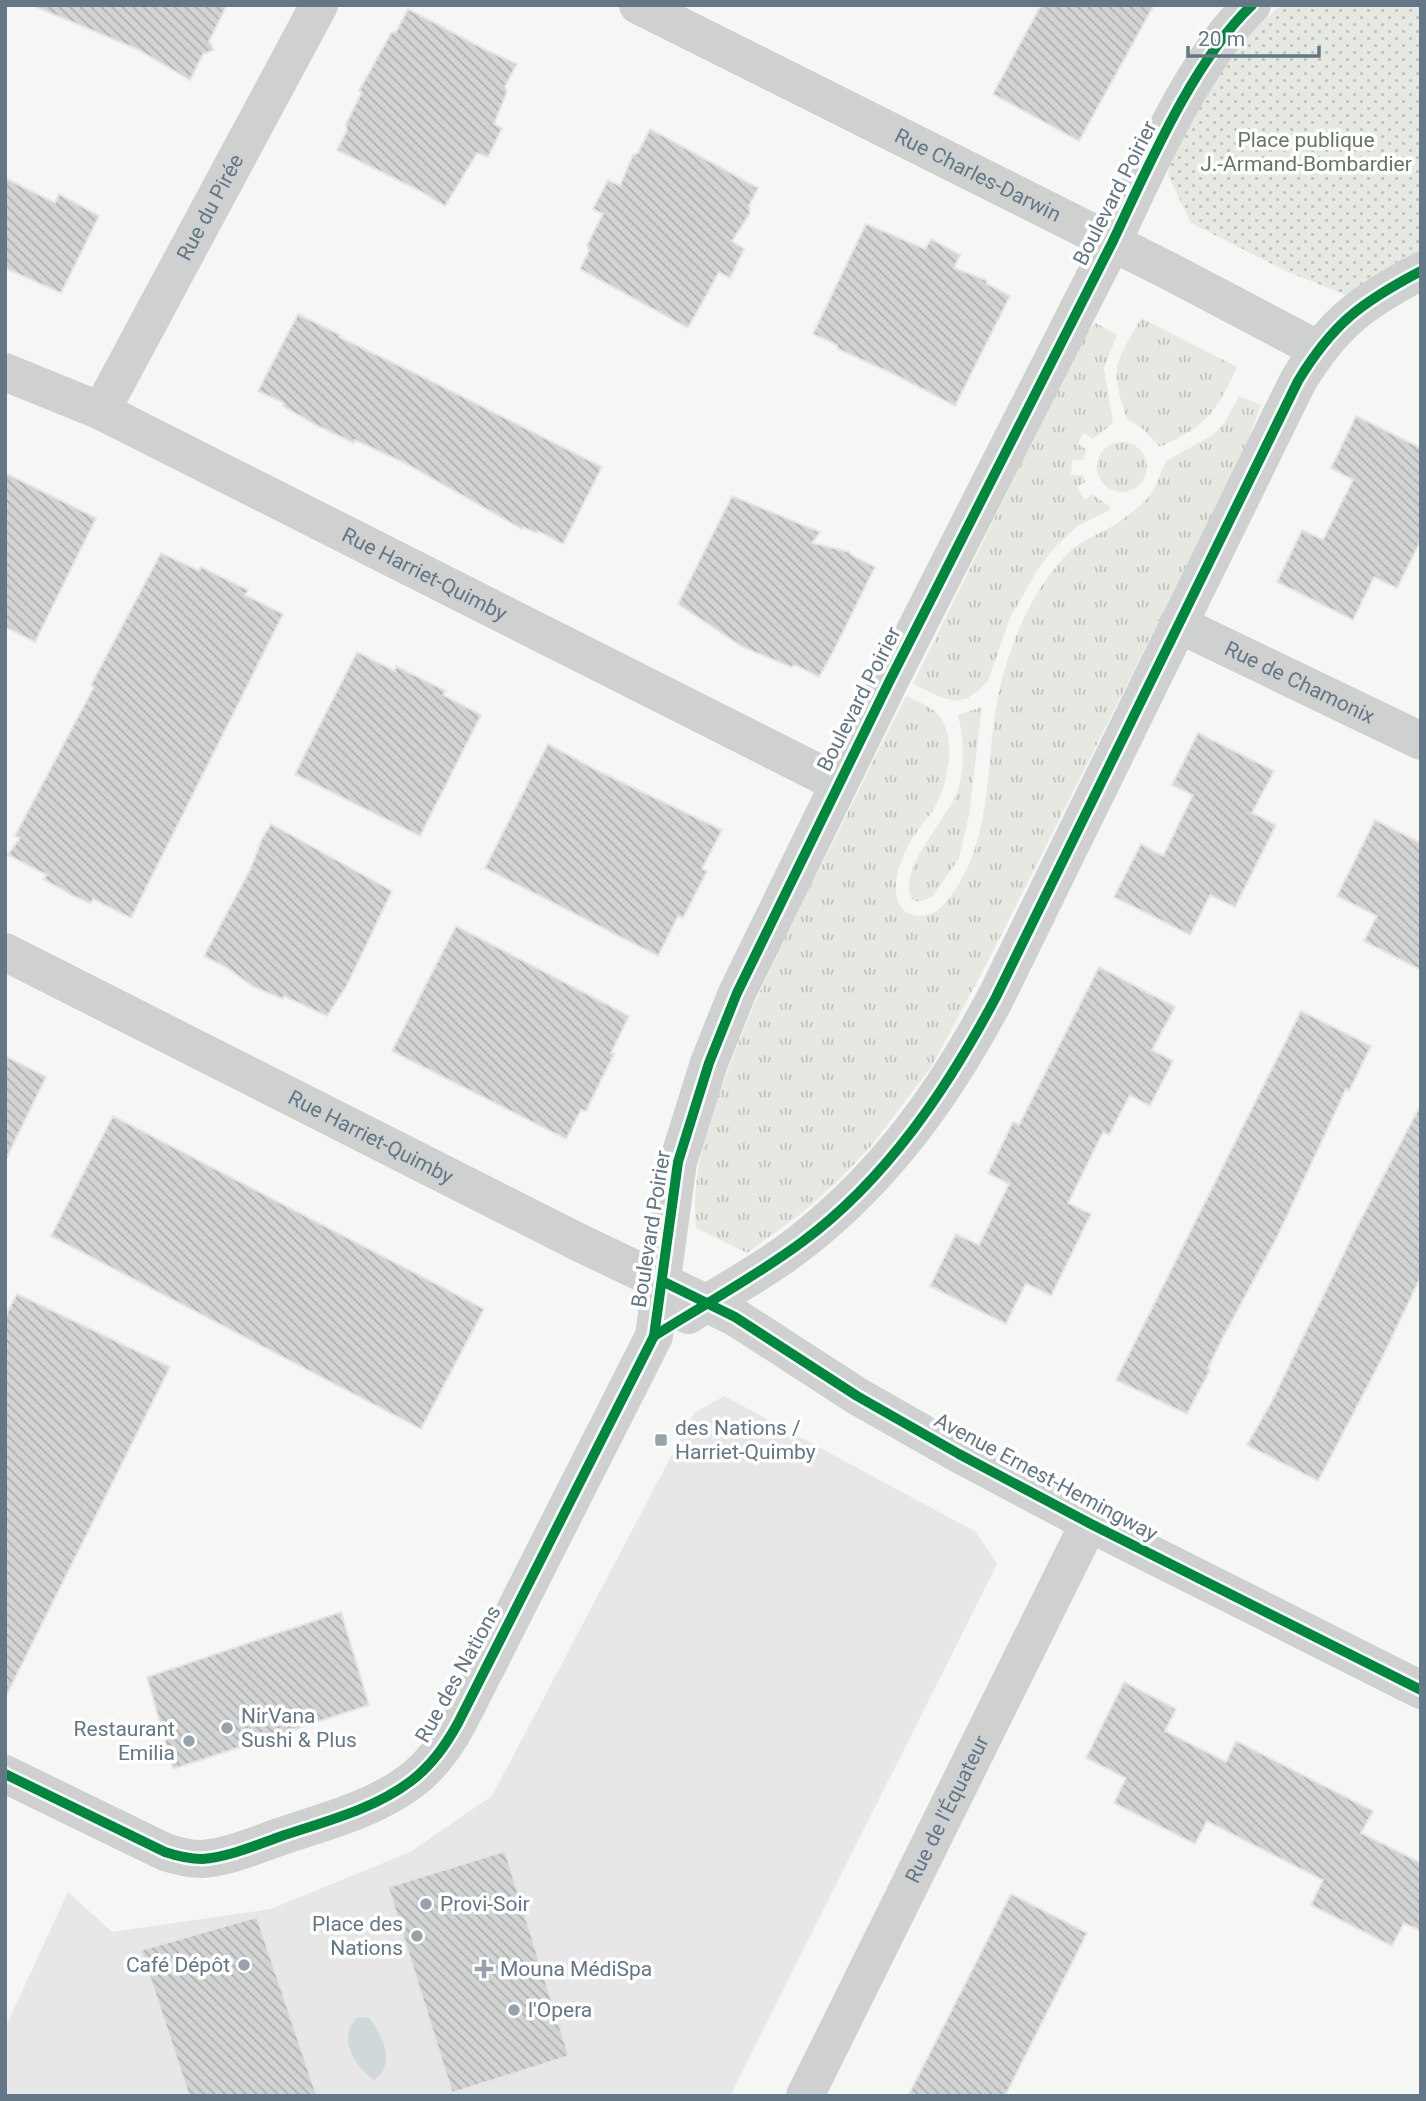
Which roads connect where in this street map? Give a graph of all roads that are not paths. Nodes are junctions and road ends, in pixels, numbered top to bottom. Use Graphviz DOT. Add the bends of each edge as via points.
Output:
graph roads {
  1 [pos="319,5"];
  2 [pos="638,5"];
  3 [pos="1252,5"];
  4 [pos="1112,243"];
  5 [pos="1421,271"];
  6 [pos="1317,349"];
  7 [pos="5,372"];
  8 [pos="101,411"];
  9 [pos="1178,624"];
  10 [pos="1421,741"];
  11 [pos="838,783"];
  12 [pos="5,952"];
  13 [pos="662,1281"];
  14 [pos="706,1303"];
  15 [pos="654,1336"];
  16 [pos="1089,1523"];
  17 [pos="1421,1690"];
  18 [pos="5,1774"];
  19 [pos="806,2096"];
  1 -- 8 [label="street, Rue du Pirée"];
  2 -- 4 [label="street, Rue Charles-Darwin"];
  3 -- 4 [label="street, Boulevard Poirier" via="1203,66"];
  4 -- 6 [label="street, Rue Charles-Darwin"];
  4 -- 11 [label="street, Boulevard Poirier"];
  5 -- 6 [label="street, Boulevard Poirier" via="1357,309"];
  6 -- 9 [label="street, Boulevard Poirier"];
  7 -- 8 [label="street, Rue Harriet-Quimby"];
  8 -- 11 [label="street, Rue Harriet-Quimby"];
  9 -- 10 [label="street, Rue de Chamonix"];
  9 -- 14 [label="street, Boulevard Poirier" via="996,997 943,1090 913,1131 840,1209 804,1241"];
  11 -- 13 [label="street, Boulevard Poirier" via="737,993 709,1063 678,1162"];
  12 -- 13 [label="street, Rue Harriet-Quimby"];
  13 -- 14 [label="street, Avenue Ernest-Hemingway"];
  13 -- 15 [label="street, Boulevard Poirier"];
  14 -- 15 [label="street, Boulevard Poirier"];
  14 -- 16 [label="street, Avenue Ernest-Hemingway" via="903,1424"];
  15 -- 18 [label="street, Rue des Nations" via="451,1736 423,1770 396,1791 372,1804 234,1853 201,1859 165,1852"];
  16 -- 17 [label="street, Avenue Ernest-Hemingway"];
  16 -- 19 [label="street, Rue de l'Équateur"];
}
